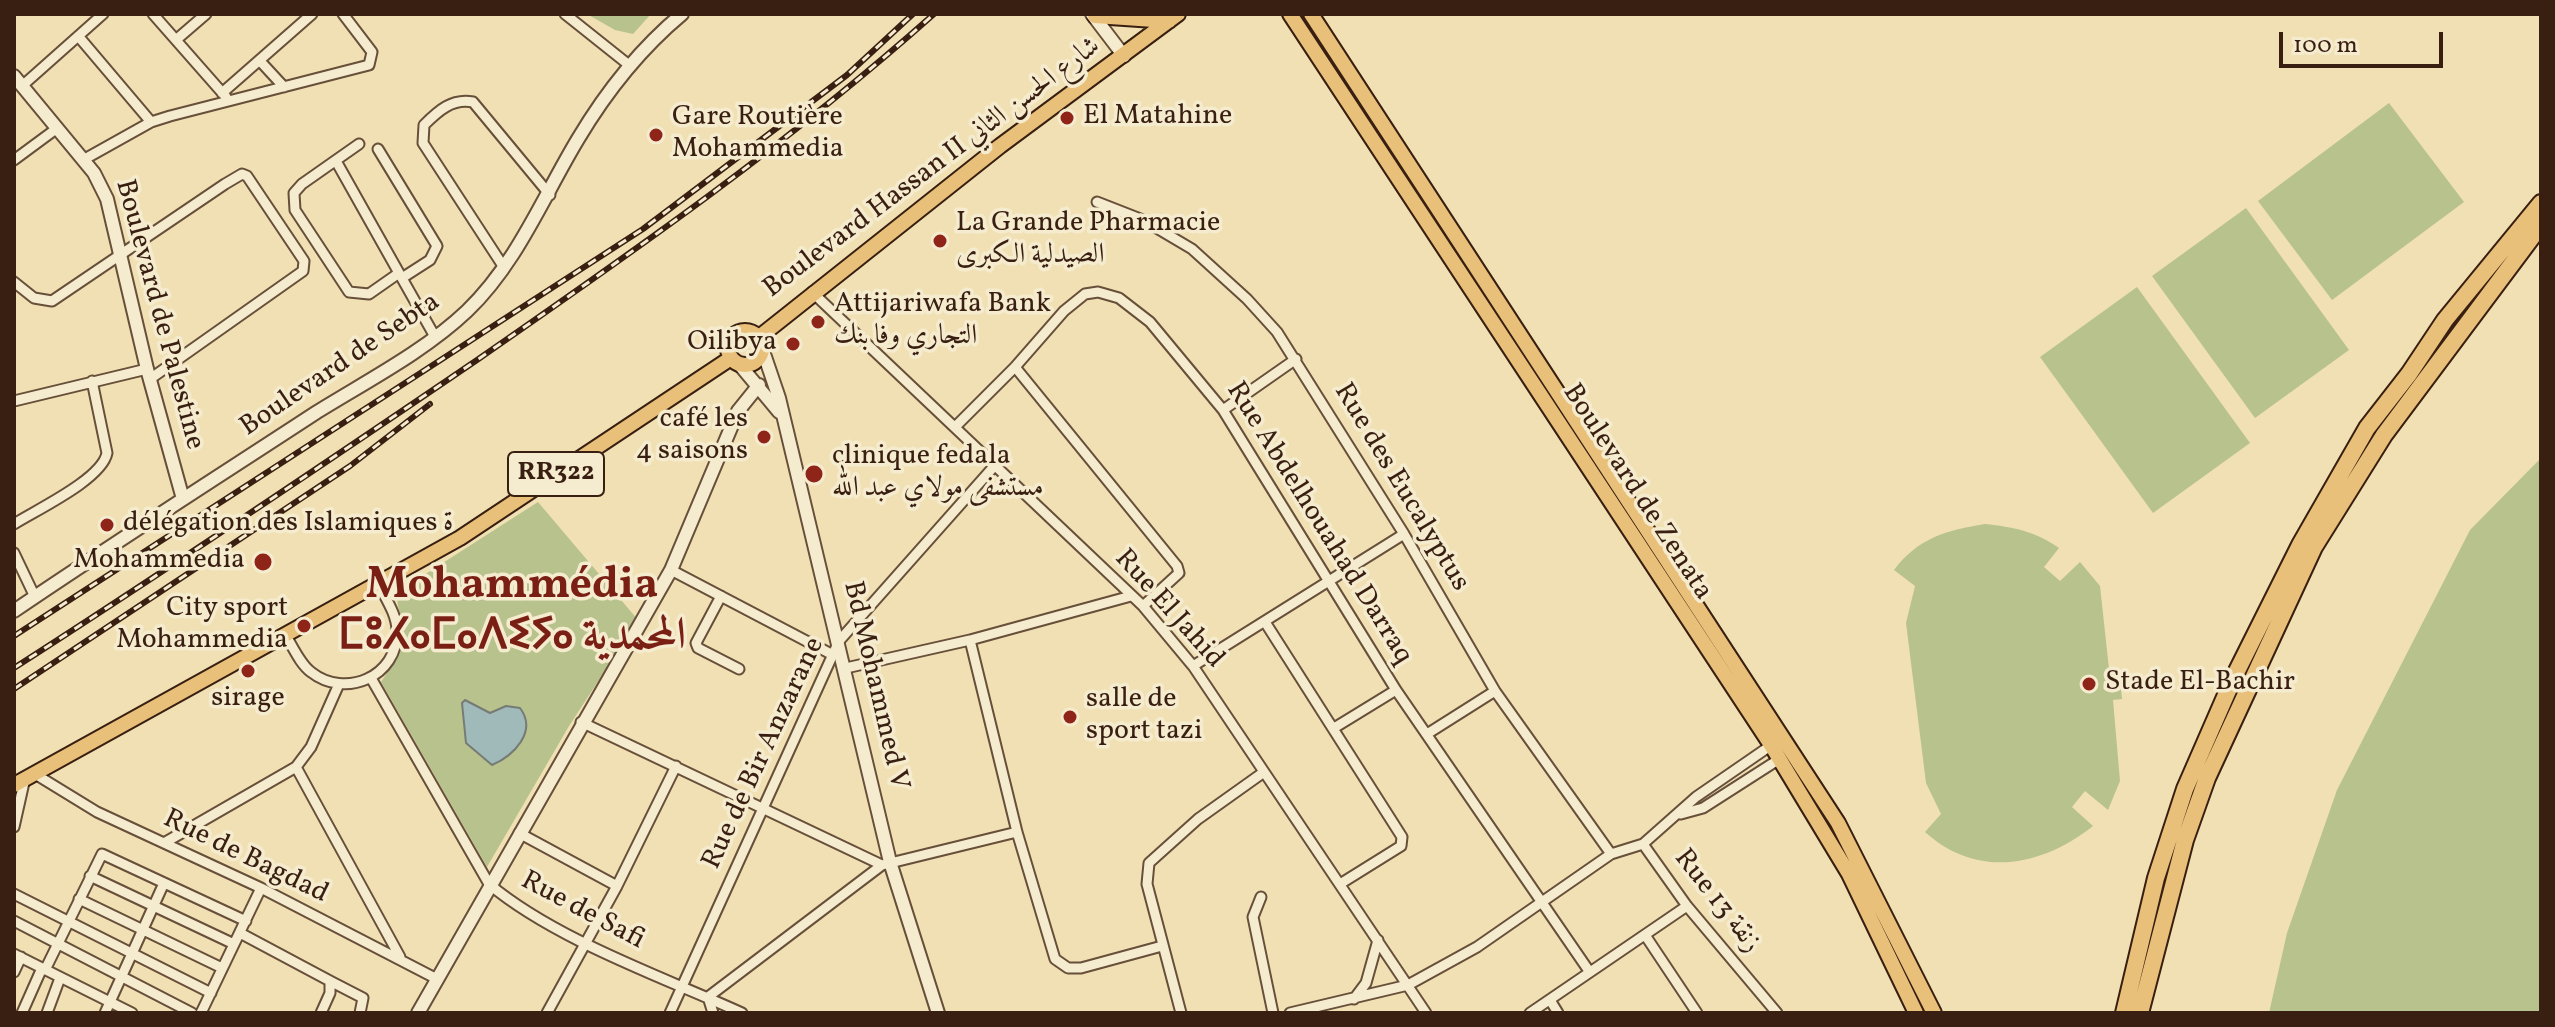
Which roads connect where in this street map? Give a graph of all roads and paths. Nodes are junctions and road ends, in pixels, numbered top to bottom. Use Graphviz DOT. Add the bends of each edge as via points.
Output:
graph roads {
  1 [pos="103,14"];
  2 [pos="153,14"];
  3 [pos="206,14"];
  4 [pos="312,14"];
  5 [pos="343,14"];
  6 [pos="565,14"];
  7 [pos="682,14"];
  8 [pos="1290,14"];
  9 [pos="1311,14"];
  10 [pos="1093,15"];
  11 [pos="1174,17"];
  12 [pos="79,37"];
  13 [pos="177,39"];
  14 [pos="1124,56"];
  15 [pos="260,61"];
  16 [pos="629,65"];
  17 [pos="18,81"];
  18 [pos="284,87"];
  19 [pos="225,96"];
  20 [pos="151,122"];
  21 [pos="56,129"];
  22 [pos="359,144"];
  23 [pos="378,149"];
  24 [pos="14,160"];
  25 [pos="83,160"];
  26 [pos="336,161"];
  27 [pos="550,195"];
  28 [pos="1422,199"];
  29 [pos="1097,202"];
  30 [pos="2541,203"];
  31 [pos="2541,225"];
  32 [pos="120,255"];
  33 [pos="503,266"];
  34 [pos="401,275"];
  35 [pos="14,282"];
  36 [pos="812,292"];
  37 [pos="434,335"];
  38 [pos="760,343"];
  39 [pos="1296,359"];
  40 [pos="735,361"];
  41 [pos="1015,367"];
  42 [pos="148,374"];
  43 [pos="92,381"];
  44 [pos="759,385"];
  45 [pos="14,401"];
  46 [pos="1223,410"];
  47 [pos="781,415"];
  48 [pos="955,427"];
  49 [pos="997,463"];
  50 [pos="183,499"];
  51 [pos="2333,501"];
  52 [pos="14,524"];
  53 [pos="1404,534"];
  54 [pos="14,553"];
  55 [pos="671,570"];
  56 [pos="1330,579"];
  57 [pos="379,585"];
  58 [pos="721,596"];
  59 [pos="1131,596"];
  60 [pos="35,597"];
  61 [pos="1143,606"];
  62 [pos="14,611"];
  63 [pos="1265,622"];
  64 [pos="286,636"];
  65 [pos="970,640"];
  66 [pos="839,641"];
  67 [pos="833,655"];
  68 [pos="1193,666"];
  69 [pos="846,668"];
  70 [pos="739,669"];
  71 [pos="371,678"];
  72 [pos="2241,682"];
  73 [pos="339,684"];
  74 [pos="1396,690"];
  75 [pos="1495,691"];
  76 [pos="581,722"];
  77 [pos="1334,728"];
  78 [pos="1427,734"];
  79 [pos="1777,741"];
  80 [pos="1786,756"];
  81 [pos="676,766"];
  82 [pos="296,767"];
  83 [pos="1264,772"];
  84 [pos="25,779"];
  85 [pos="1808,791"];
  86 [pos="765,809"];
  87 [pos="1681,814"];
  88 [pos="14,827"];
  89 [pos="1017,832"];
  90 [pos="519,833"];
  91 [pos="164,843"];
  92 [pos="1643,844"];
  93 [pos="1611,854"];
  94 [pos="886,864"];
  95 [pos="90,876"];
  96 [pos="164,883"];
  97 [pos="489,884"];
  98 [pos="1340,884"];
  99 [pos="617,886"];
  100 [pos="261,888"];
  101 [pos="2152,891"];
  102 [pos="14,894"];
  103 [pos="1261,897"];
  104 [pos="2169,897"];
  105 [pos="79,899"];
  106 [pos="1542,904"];
  107 [pos="1687,906"];
  108 [pos="153,907"];
  109 [pos="14,921"];
  110 [pos="246,921"];
  111 [pos="68,922"];
  112 [pos="142,930"];
  113 [pos="240,933"];
  114 [pos="1645,935"];
  115 [pos="1378,940"];
  116 [pos="586,942"];
  117 [pos="234,944"];
  118 [pos="57,945"];
  119 [pos="1162,946"];
  120 [pos="17,955"];
  121 [pos="131,955"];
  122 [pos="402,960"];
  123 [pos="222,968"];
  124 [pos="922,968"];
  125 [pos="43,969"];
  126 [pos="1589,971"];
  127 [pos="14,972"];
  128 [pos="60,978"];
  129 [pos="121,978"];
  130 [pos="437,979"];
  131 [pos="330,981"];
  132 [pos="1408,985"];
  133 [pos="683,987"];
  134 [pos="211,993"];
  135 [pos="708,997"];
  136 [pos="1354,999"];
  137 [pos="1550,1000"];
  138 [pos="109,1002"];
  139 [pos="22,1013"];
  140 [pos="47,1013"];
  141 [pos="105,1013"];
  142 [pos="132,1013"];
  143 [pos="192,1013"];
  144 [pos="201,1013"];
  145 [pos="321,1013"];
  146 [pos="360,1013"];
  147 [pos="418,1013"];
  148 [pos="547,1013"];
  149 [pos="670,1013"];
  150 [pos="713,1013"];
  151 [pos="742,1013"];
  152 [pos="929,1013"];
  153 [pos="938,1013"];
  154 [pos="1181,1013"];
  155 [pos="1273,1013"];
  156 [pos="1290,1013"];
  157 [pos="1426,1013"];
  158 [pos="1530,1013"];
  159 [pos="1558,1013"];
  160 [pos="1697,1013"];
  161 [pos="1777,1013"];
  162 [pos="1916,1013"];
  163 [pos="1934,1013"];
  164 [pos="2124,1013"];
  165 [pos="2140,1013"];
  1 -- 12 [label="street"];
  2 -- 13 [label="street"];
  3 -- 13 [label="street"];
  4 -- 15 [label="street"];
  5 -- 18 [label="street" via="372,52 369,65"];
  6 -- 16 [label="street"];
  7 -- 16 [label="street, Boulevard de Sebta"];
  8 -- 28 [label="main road, Boulevard de Zenata"];
  9 -- 28 [label="main road, Boulevard de Zenata"];
  10 -- 11 [label="main road" via="1135,22"];
  10 -- 14 [label="street"];
  11 -- 14 [label="main road, Boulevard Hassan II شارع الحسن الثاني / RR322"];
  12 -- 17 [label="street"];
  12 -- 20 [label="street"];
  13 -- 19 [label="street"];
  14 -- 36 [label="main road, Boulevard Hassan II شارع الحسن الثاني / RR322"];
  15 -- 18 [label="street"];
  15 -- 19 [label="street"];
  16 -- 27 [label="street, Boulevard de Sebta" via="583,131"];
  17 -- 21 [label="street, Boulevard de Palestine"];
  18 -- 19 [label="street"];
  19 -- 20 [label="street"];
  20 -- 25 [label="street"];
  21 -- 24 [label="street"];
  21 -- 25 [label="street, Boulevard de Palestine"];
  22 -- 26 [label="street"];
  23 -- 34 [label="street" via="437,246 430,260"];
  25 -- 32 [label="street, Boulevard de Palestine" via="107,199"];
  26 -- 34 [label="street"];
  26 -- 34 [label="street" via="296,191 295,210 349,292 369,294"];
  27 -- 33 [label="street, Boulevard de Sebta"];
  27 -- 33 [label="street" via="473,102 453,103 424,125 423,143"];
  28 -- 79 [label="main road, Boulevard de Zenata"];
  29 -- 39 [label="street, Rue des Eucalyptus" via="1170,233 1203,257 1262,315"];
  30 -- 51 [label="highway" via="2445,320 2367,428"];
  31 -- 51 [label="highway"];
  32 -- 35 [label="street" via="52,301 34,298"];
  32 -- 42 [label="street, Boulevard de Palestine"];
  32 -- 42 [label="street" via="242,174 304,261 297,276"];
  33 -- 37 [label="street, Boulevard de Sebta" via="467,310"];
  34 -- 37 [label="street"];
  36 -- 38 [label="main road, Boulevard Hassan II شارع الحسن الثاني / RR322"];
  36 -- 48 [label="street, Rue El Jahid"];
  37 -- 50 [label="street, Boulevard de Sebta"];
  38 -- 40 [label="main road, RR322" via="755,362"];
  38 -- 40 [label="main road, RR322" via="749,331 737,333 727,347"];
  38 -- 47 [label="street, Bd Mohammed V"];
  39 -- 46 [label="street"];
  39 -- 53 [label="street, Rue des Eucalyptus"];
  40 -- 44 [label="street, Bd Mohammed V"];
  40 -- 57 [label="main road, RR322"];
  41 -- 46 [label="street, Rue Abdelhouahad Darraq" via="1072,304 1090,292 1105,293 1150,322"];
  41 -- 48 [label="street, Rue Abdelhouahad Darraq"];
  41 -- 61 [label="street" via="1177,566 1174,580"];
  42 -- 43 [label="street"];
  42 -- 50 [label="street, Boulevard de Palestine"];
  43 -- 45 [label="street"];
  43 -- 52 [label="street" via="105,463"];
  44 -- 47 [label="street, Bd Mohammed V"];
  44 -- 55 [label="street" via="738,411"];
  46 -- 56 [label="street, Rue Abdelhouahad Darraq"];
  47 -- 66 [label="street, Bd Mohammed V"];
  48 -- 49 [label="street, Rue El Jahid"];
  49 -- 59 [label="street, Rue El Jahid"];
  49 -- 66 [label="street, Rue de Bir Anzarane"];
  50 -- 60 [label="street, Boulevard de Sebta"];
  51 -- 72 [label="highway"];
  53 -- 56 [label="street"];
  53 -- 75 [label="street, Rue des Eucalyptus"];
  54 -- 60 [label="street"];
  55 -- 58 [label="street"];
  55 -- 76 [label="street"];
  56 -- 63 [label="street"];
  56 -- 74 [label="street, Rue Abdelhouahad Darraq"];
  57 -- 64 [label="main road, RR322"];
  57 -- 71 [label="street" via="397,633 391,657"];
  58 -- 67 [label="street"];
  58 -- 70 [label="street" via="696,643"];
  59 -- 61 [label="street, Rue El Jahid"];
  59 -- 65 [label="street"];
  60 -- 62 [label="street, Boulevard de Sebta"];
  61 -- 68 [label="street, Rue El Jahid"];
  63 -- 68 [label="street"];
  63 -- 77 [label="street"];
  64 -- 73 [label="street" via="311,672"];
  64 -- 84 [label="main road, RR322"];
  65 -- 69 [label="street"];
  65 -- 89 [label="street"];
  66 -- 67 [label="street, Rue de Bir Anzarane"];
  66 -- 69 [label="street, Bd Mohammed V"];
  67 -- 86 [label="street, Rue de Bir Anzarane"];
  68 -- 83 [label="street, Rue El Jahid"];
  69 -- 94 [label="street, Bd Mohammed V"];
  71 -- 73 [label="street"];
  71 -- 97 [label="street, Rue de Safi"];
  72 -- 101 [label="highway" via="2185,789"];
  72 -- 104 [label="highway"];
  73 -- 82 [label="street" via="311,747"];
  74 -- 77 [label="street"];
  74 -- 78 [label="street, Rue Abdelhouahad Darraq"];
  75 -- 78 [label="street"];
  75 -- 93 [label="street, Rue des Eucalyptus"];
  76 -- 81 [label="street"];
  76 -- 90 [label="street"];
  77 -- 98 [label="street" via="1402,842"];
  78 -- 106 [label="street, Rue Abdelhouahad Darraq"];
  79 -- 80 [label="main road, Boulevard de Zenata"];
  79 -- 87 [label="street" via="1696,797"];
  80 -- 85 [label="main road, Boulevard de Zenata"];
  80 -- 87 [label="street" via="1703,808"];
  81 -- 86 [label="street"];
  81 -- 99 [label="street"];
  82 -- 91 [label="street"];
  82 -- 122 [label="street"];
  83 -- 98 [label="street, Rue El Jahid"];
  83 -- 119 [label="street" via="1198,819 1149,863 1147,884"];
  84 -- 88 [label="street"];
  84 -- 91 [label="street, Rue de Bagdad"];
  85 -- 162 [label="main road, Boulevard de Zenata"];
  85 -- 163 [label="main road, Boulevard de Zenata" via="1863,868"];
  86 -- 94 [label="street"];
  86 -- 133 [label="street, Rue de Bir Anzarane"];
  87 -- 92 [label="street"];
  89 -- 94 [label="street"];
  89 -- 119 [label="street" via="1055,959 1068,968 1081,968"];
  90 -- 97 [label="street"];
  90 -- 99 [label="street"];
  91 -- 100 [label="street, Rue de Bagdad"];
  92 -- 93 [label="street, Rue 13 زنقة"];
  92 -- 107 [label="street, Rue 13 زنقة"];
  93 -- 106 [label="street, Rue 13 زنقة"];
  94 -- 124 [label="street, Bd Mohammed V"];
  94 -- 135 [label="street"];
  95 -- 96 [label="street" via="103,854"];
  95 -- 105 [label="street"];
  95 -- 108 [label="street"];
  96 -- 108 [label="street"];
  96 -- 110 [label="street"];
  97 -- 116 [label="street, Rue de Safi"];
  97 -- 130 [label="street"];
  98 -- 115 [label="street, Rue El Jahid"];
  99 -- 116 [label="street"];
  100 -- 110 [label="street"];
  100 -- 122 [label="street, Rue de Bagdad"];
  101 -- 104 [label="highway"];
  101 -- 164 [label="highway"];
  102 -- 111 [label="street"];
  103 -- 155 [label="street" via="1253,917"];
  104 -- 165 [label="highway"];
  105 -- 111 [label="street"];
  105 -- 112 [label="street"];
  106 -- 126 [label="street, Rue Abdelhouahad Darraq"];
  106 -- 132 [label="street, Rue 13 زنقة"];
  107 -- 114 [label="street"];
  107 -- 161 [label="street, Rue 13 زنقة"];
  108 -- 112 [label="street"];
  108 -- 117 [label="street"];
  109 -- 118 [label="street"];
  110 -- 113 [label="street"];
  111 -- 118 [label="street"];
  111 -- 121 [label="street"];
  112 -- 121 [label="street"];
  112 -- 123 [label="street"];
  113 -- 117 [label="street"];
  113 -- 131 [label="street"];
  114 -- 126 [label="street"];
  114 -- 160 [label="street"];
  115 -- 132 [label="street, Rue El Jahid"];
  115 -- 136 [label="street" via="1371,970"];
  116 -- 133 [label="street, Rue de Safi"];
  116 -- 148 [label="street"];
  117 -- 123 [label="street"];
  118 -- 125 [label="street"];
  118 -- 129 [label="street"];
  119 -- 154 [label="street"];
  120 -- 125 [label="street"];
  120 -- 127 [label="street"];
  121 -- 129 [label="street"];
  121 -- 134 [label="street"];
  122 -- 130 [label="street, Rue de Bagdad"];
  123 -- 134 [label="street"];
  124 -- 152 [label="street, Bd Mohammed V"];
  124 -- 153 [label="street, Bd Mohammed V"];
  125 -- 128 [label="street"];
  125 -- 139 [label="street"];
  126 -- 137 [label="street"];
  128 -- 138 [label="street"];
  128 -- 140 [label="street"];
  129 -- 138 [label="street"];
  129 -- 143 [label="street"];
  130 -- 147 [label="street"];
  131 -- 145 [label="street"];
  131 -- 146 [label="street" via="363,998"];
  132 -- 136 [label="street, Rue 13 زنقة"];
  132 -- 157 [label="street, Rue El Jahid"];
  133 -- 135 [label="street, Rue de Safi"];
  133 -- 149 [label="street, Rue de Bir Anzarane"];
  134 -- 144 [label="street"];
  135 -- 150 [label="street"];
  135 -- 151 [label="street, Rue de Safi"];
  136 -- 156 [label="street, Rue 13 زنقة"];
  137 -- 158 [label="street"];
  137 -- 159 [label="street"];
  138 -- 141 [label="street"];
  138 -- 142 [label="street"];
}
